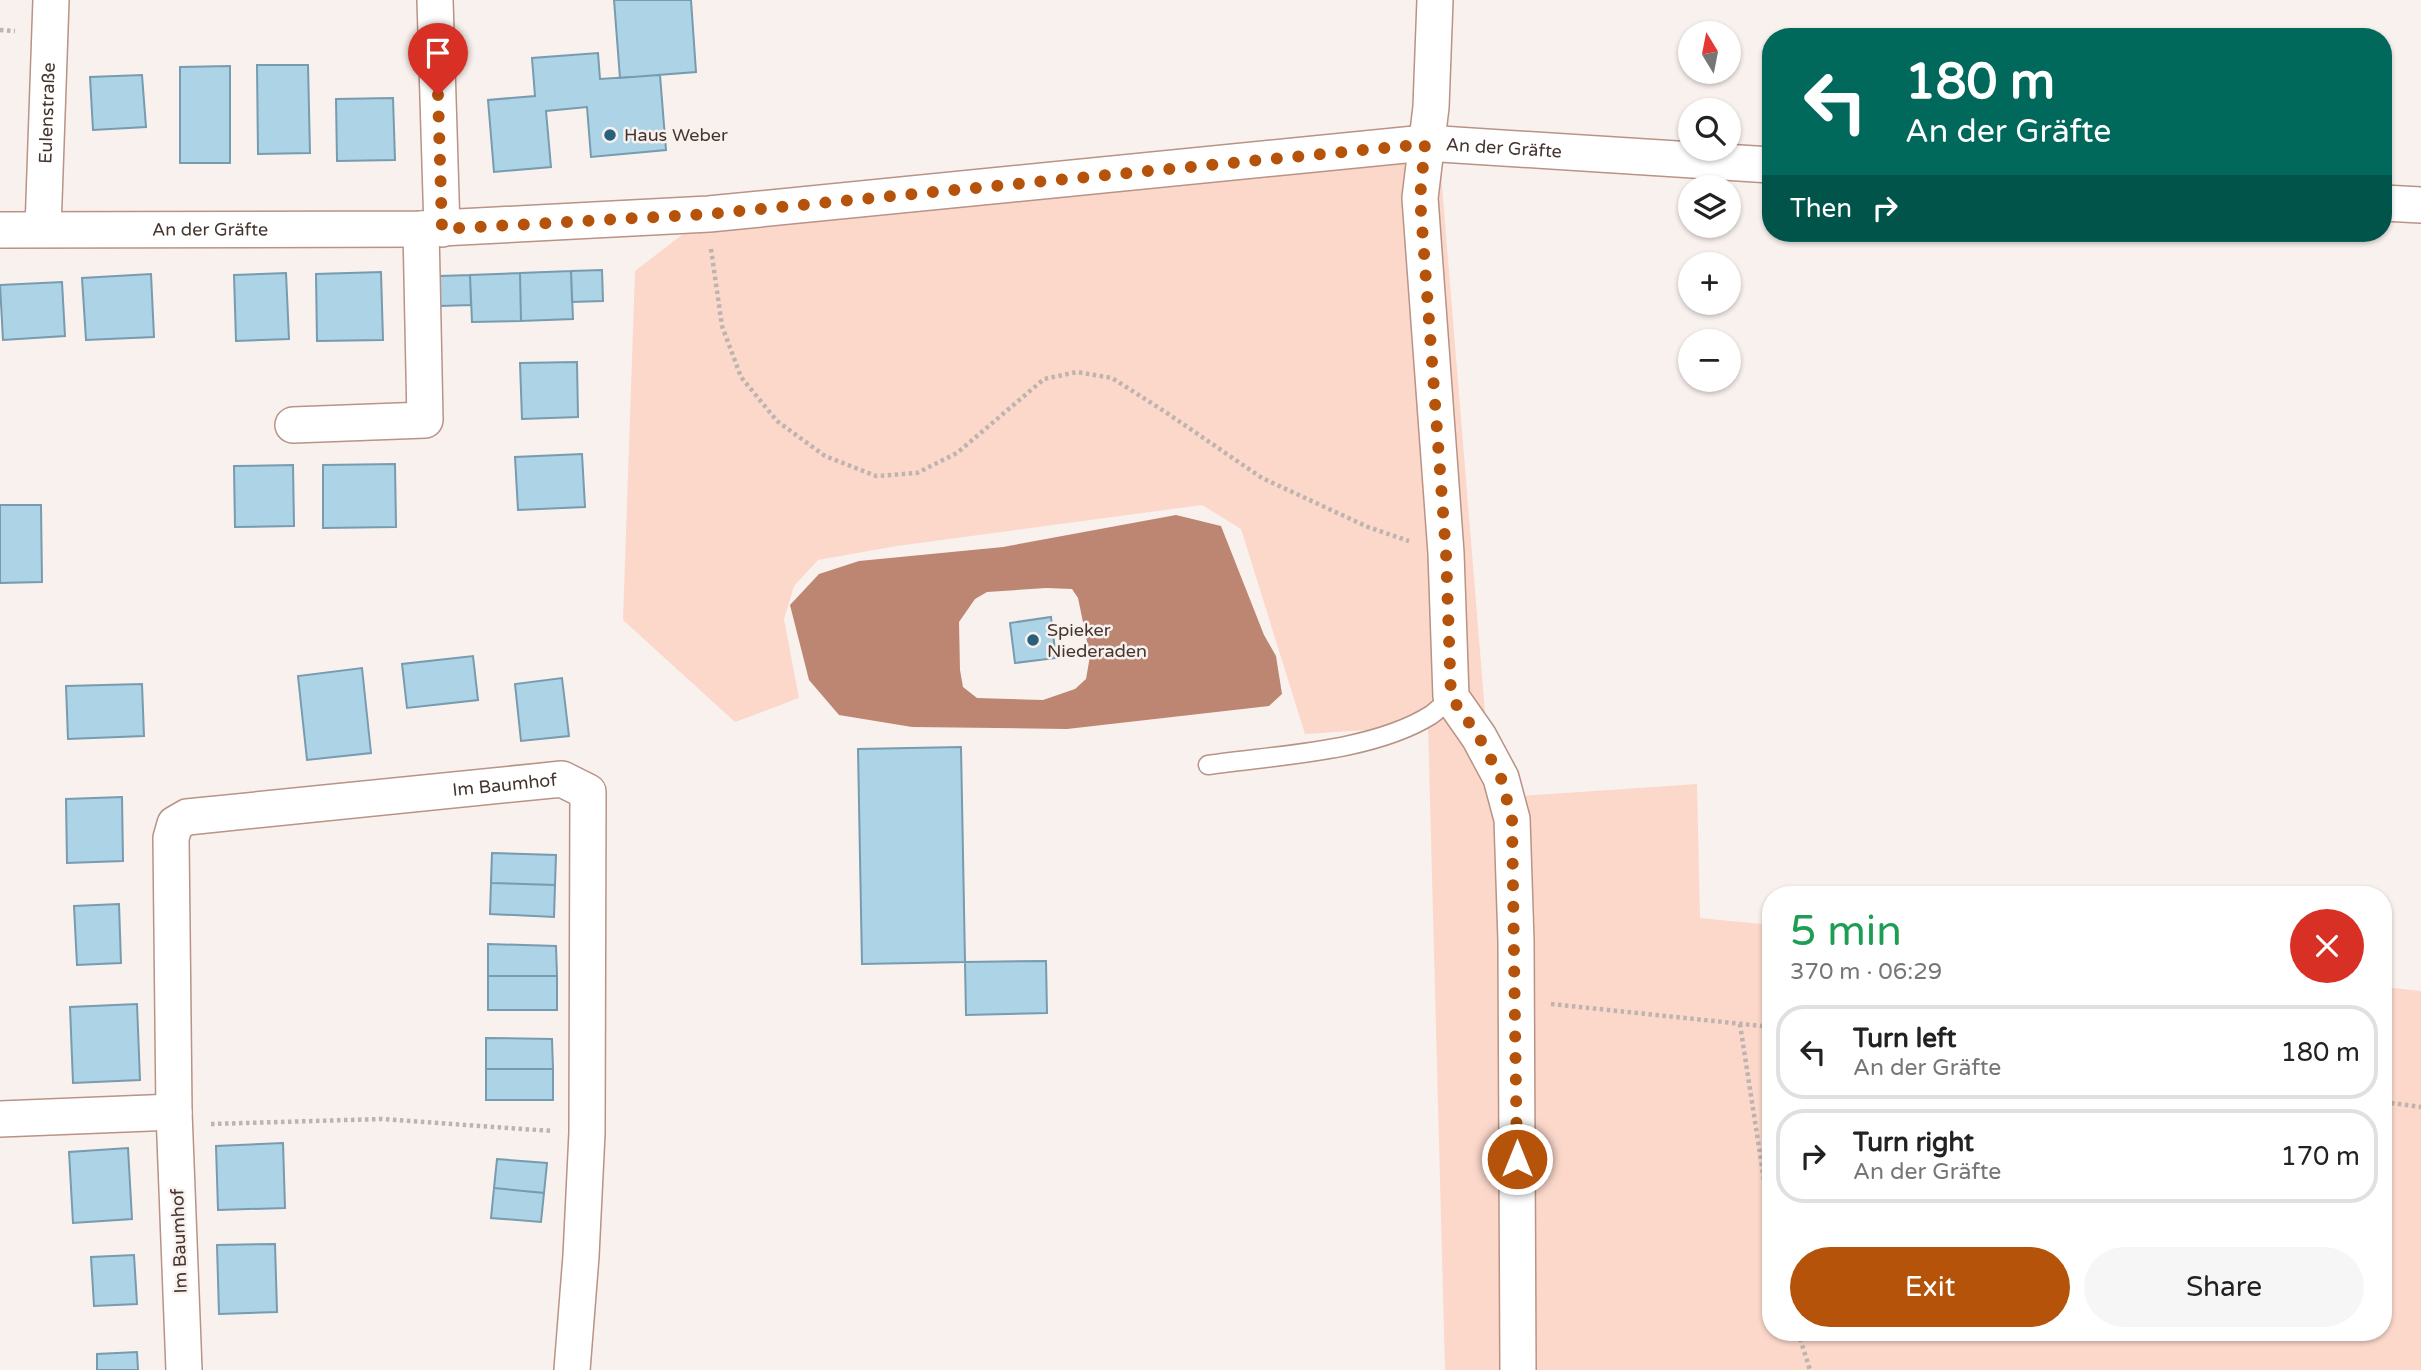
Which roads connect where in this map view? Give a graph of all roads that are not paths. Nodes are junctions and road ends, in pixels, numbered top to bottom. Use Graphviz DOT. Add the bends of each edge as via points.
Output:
graph roads {
  1 [pos="51,0"];
  2 [pos="435,0"];
  3 [pos="1436,0"];
  4 [pos="1425,144"];
  5 [pos="1762,164"];
  6 [pos="2392,203"];
  7 [pos="2421,205"];
  8 [pos="43,229"];
  9 [pos="432,229"];
  10 [pos="0,230"];
  11 [pos="293,425"];
  12 [pos="1451,697"];
  13 [pos="1208,765"];
  14 [pos="0,1119"];
  15 [pos="175,1119"];
  16 [pos="184,1370"];
  17 [pos="572,1370"];
  18 [pos="1518,1370"];
  1 -- 8 [label="street, Eulenstraße"];
  2 -- 9 [label="street"];
  3 -- 4 [label="street"];
  4 -- 5 [label="street, An der Gräfte"];
  4 -- 9 [label="street, An der Gräfte" via="709,214"];
  4 -- 12 [label="street" via="1420,198 1446,553"];
  6 -- 7 [label="street"];
  8 -- 9 [label="street, An der Gräfte"];
  8 -- 10 [label="street, An der Gräfte"];
  9 -- 11 [label="street" via="425,420"];
  12 -- 13 [label="lane" via="1423,719 1355,745"];
  12 -- 18 [label="street" via="1501,778 1512,819"];
  14 -- 15 [label="street"];
  15 -- 16 [label="street, Im Baumhof"];
  15 -- 17 [label="street, Im Baumhof" via="171,838 175,824 187,817 562,779 588,792 587,1133"];
}
